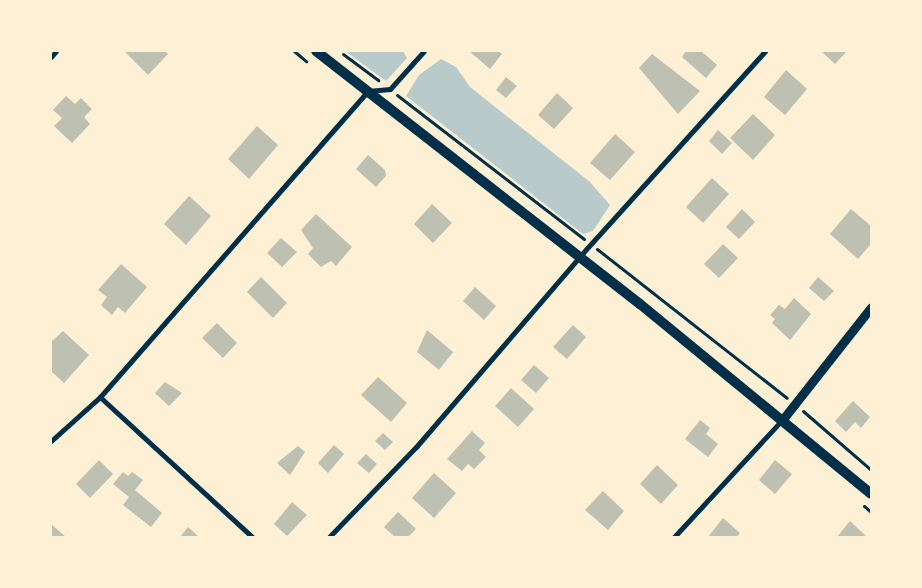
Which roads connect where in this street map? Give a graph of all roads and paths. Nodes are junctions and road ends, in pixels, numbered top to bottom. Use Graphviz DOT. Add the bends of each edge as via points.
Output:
graph roads {
  1 [pos="56,51"];
  2 [pos="294,51"];
  3 [pos="316,51"];
  4 [pos="340,51"];
  5 [pos="424,51"];
  6 [pos="765,51"];
  7 [pos="51,57"];
  8 [pos="309,63"];
  9 [pos="390,89"];
  10 [pos="368,91"];
  11 [pos="590,244"];
  12 [pos="580,256"];
  13 [pos="871,308"];
  14 [pos="100,397"];
  15 [pos="795,404"];
  16 [pos="783,420"];
  17 [pos="51,441"];
  18 [pos="871,470"];
  19 [pos="871,494"];
  20 [pos="856,499"];
  21 [pos="871,512"];
  22 [pos="252,537"];
  23 [pos="329,537"];
  24 [pos="674,537"];
  1 -- 7 [label="street"];
  2 -- 8 [label="path"];
  3 -- 10 [label="main road"];
  4 -- 9 [label="path"];
  5 -- 9 [label="street"];
  6 -- 11 [label="street"];
  9 -- 10 [label="street"];
  9 -- 11 [label="path"];
  10 -- 12 [label="main road"];
  10 -- 14 [label="street"];
  11 -- 12 [label="street"];
  11 -- 15 [label="path"];
  12 -- 16 [label="main road"];
  12 -- 23 [label="street" via="416,447"];
  13 -- 15 [label="street"];
  14 -- 17 [label="street"];
  14 -- 22 [label="street"];
  15 -- 16 [label="street"];
  15 -- 18 [label="path"];
  16 -- 19 [label="main road"];
  16 -- 24 [label="street"];
  20 -- 21 [label="path"];
}
